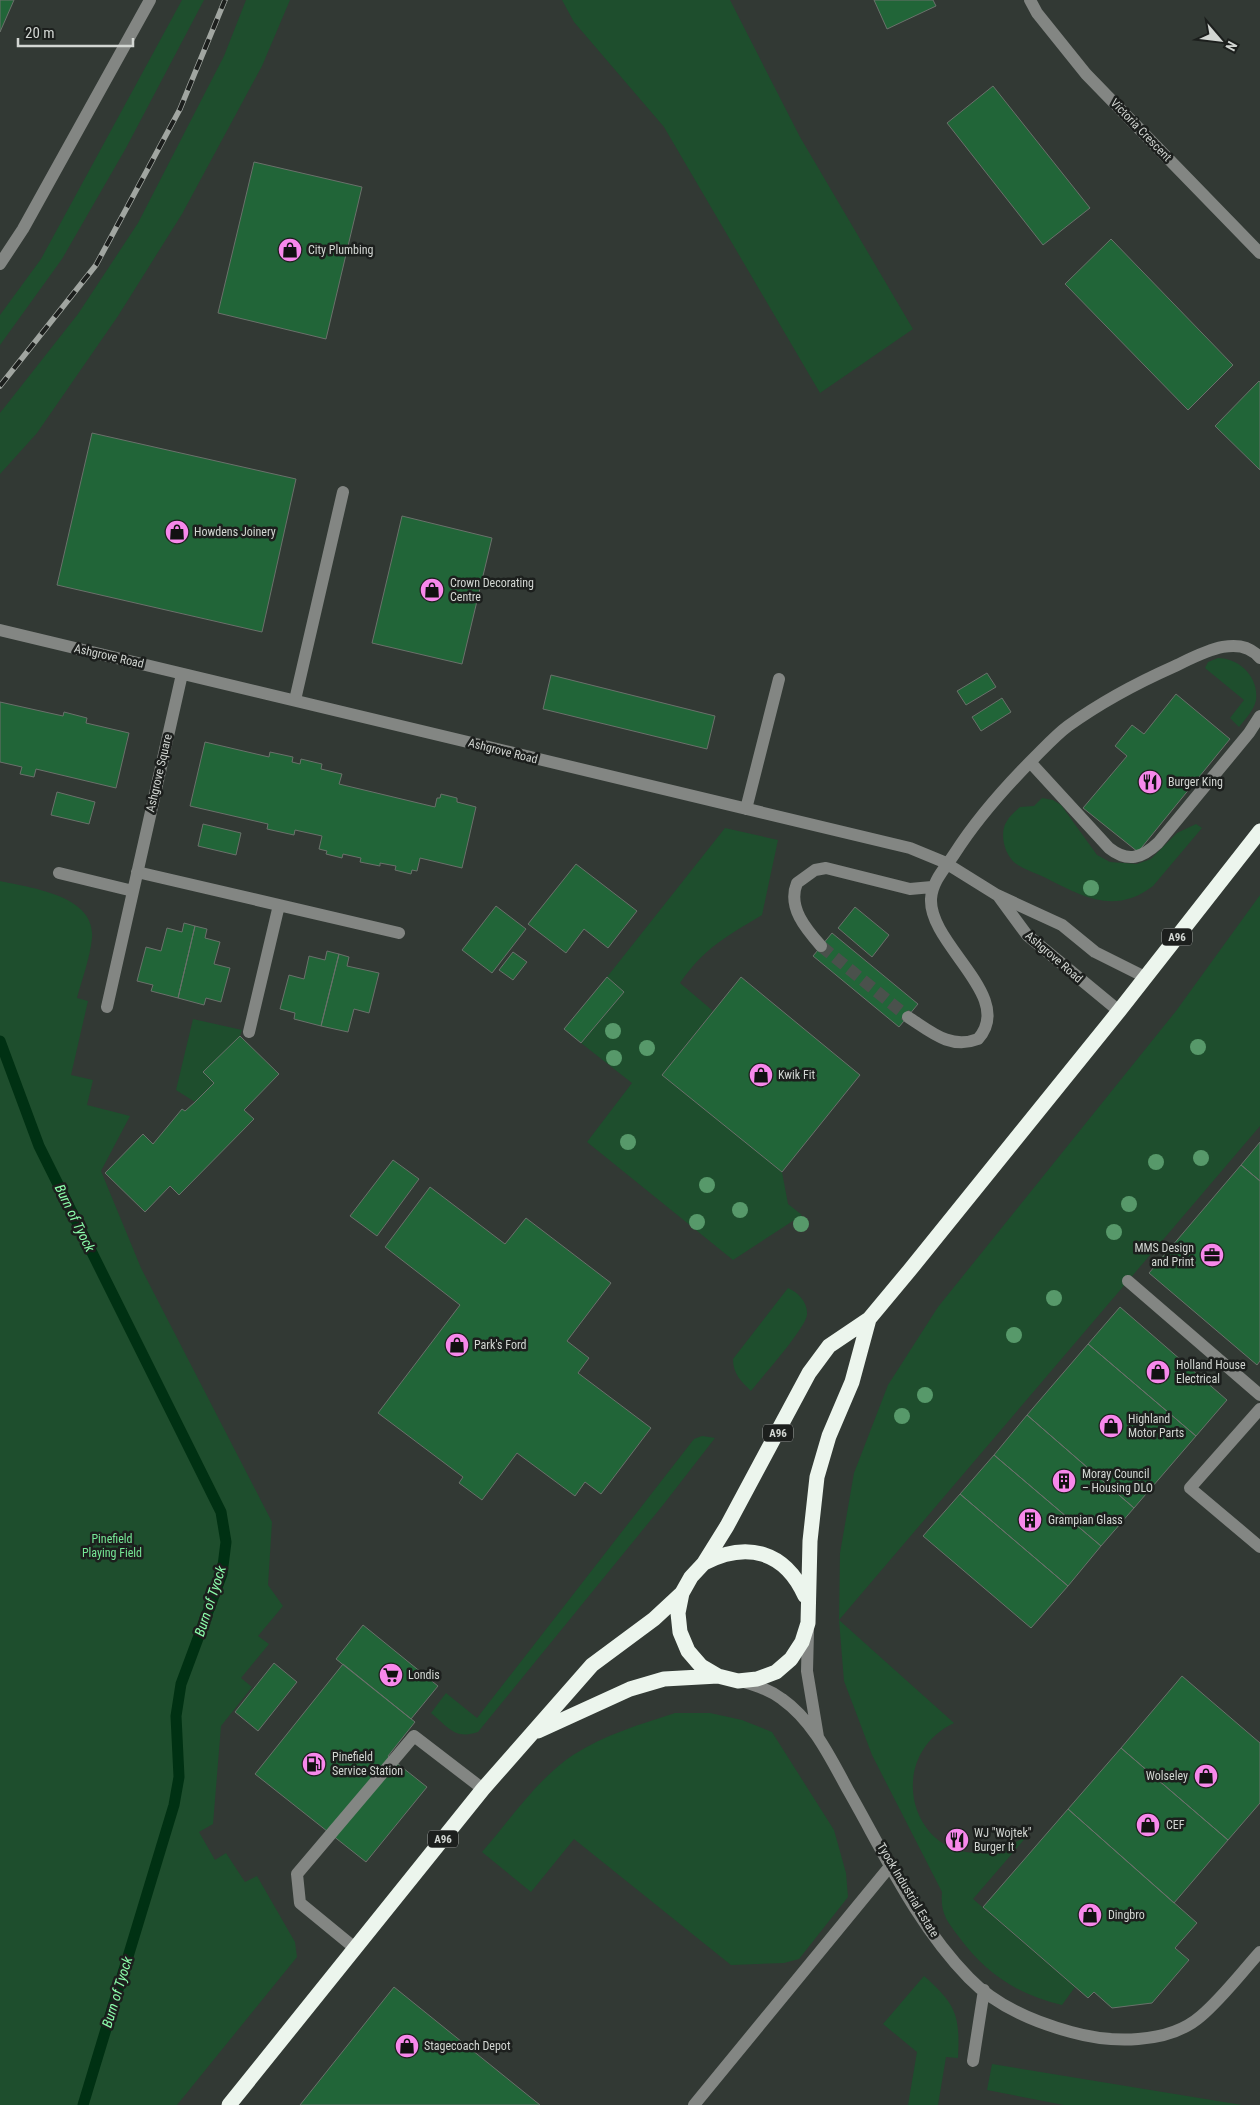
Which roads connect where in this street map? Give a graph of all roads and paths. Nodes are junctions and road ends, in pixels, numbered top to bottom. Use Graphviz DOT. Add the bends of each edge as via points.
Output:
graph roads {
  1 [pos="150,0"];
  2 [pos="1030,0"];
  3 [pos="1260,253"];
  4 [pos="0,264"];
  5 [pos="343,492"];
  6 [pos="0,630"];
  7 [pos="1260,658"];
  8 [pos="182,674"];
  9 [pos="779,679"];
  10 [pos="295,700"];
  11 [pos="1260,716"];
  12 [pos="1030,762"];
  13 [pos="746,809"];
  14 [pos="1260,831"];
  15 [pos="947,865"];
  16 [pos="137,872"];
  17 [pos="60,873"];
  18 [pos="932,888"];
  19 [pos="133,891"];
  20 [pos="997,895"];
  21 [pos="278,905"];
  22 [pos="399,933"];
  23 [pos="821,946"];
  24 [pos="1145,977"];
  25 [pos="107,1007"];
  26 [pos="1119,1011"];
  27 [pos="908,1016"];
  28 [pos="249,1032"];
  29 [pos="1128,1281"];
  30 [pos="869,1319"];
  31 [pos="1260,1395"];
  32 [pos="1260,1409"];
  33 [pos="1260,1547"];
  34 [pos="704,1563"];
  35 [pos="682,1593"];
  36 [pos="807,1600"];
  37 [pos="808,1622"];
  38 [pos="718,1676"];
  39 [pos="738,1681"];
  40 [pos="534,1732"];
  41 [pos="818,1737"];
  42 [pos="482,1789"];
  43 [pos="891,1864"];
  44 [pos="356,1949"];
  45 [pos="1260,1952"];
  46 [pos="984,1990"];
  47 [pos="973,2061"];
  48 [pos="229,2105"];
  49 [pos="694,2105"];
  1 -- 4 [label="street" via="18,238"];
  2 -- 3 [label="street, Victoria Crescent" via="1037,14 1086,74"];
  5 -- 10 [label="street"];
  6 -- 8 [label="street, Ashgrove Road"];
  7 -- 12 [label="street" via="1251,650 1231,646 1197,656 1068,726"];
  8 -- 10 [label="street, Ashgrove Road"];
  8 -- 16 [label="street, Ashgrove Square"];
  9 -- 13 [label="street"];
  10 -- 13 [label="street, Ashgrove Road"];
  11 -- 12 [label="street" via="1249,734 1158,843 1147,853 1132,859 1117,855 1109,848"];
  12 -- 15 [label="street" via="983,812"];
  13 -- 15 [label="street, Ashgrove Road" via="910,848"];
  14 -- 24 [label="highway, A96"];
  15 -- 18 [label="street"];
  15 -- 20 [label="street, Ashgrove Road"];
  16 -- 19 [label="street, Ashgrove Square"];
  16 -- 21 [label="street"];
  17 -- 19 [label="street"];
  18 -- 23 [label="street" via="910,889 826,868 815,870 797,883 794,895 800,917"];
  18 -- 27 [label="street" via="934,915 979,988 989,1015 988,1025 978,1039 958,1043 940,1038"];
  19 -- 25 [label="street, Ashgrove Square"];
  20 -- 24 [label="street, Ashgrove Road" via="1062,926 1095,952"];
  20 -- 26 [label="street, Ashgrove Road" via="1027,935"];
  21 -- 22 [label="street"];
  21 -- 28 [label="street"];
  24 -- 26 [label="highway, A96"];
  26 -- 30 [label="highway, A96"];
  29 -- 31 [label="street"];
  30 -- 34 [label="highway, A96" via="829,1346 809,1373 747,1491"];
  30 -- 36 [label="highway, A96" via="852,1382 829,1436 818,1478"];
  32 -- 33 [label="street" via="1190,1488"];
  34 -- 35 [label="highway, A96"];
  34 -- 36 [label="highway, A96" via="723,1554 744,1551 765,1554 784,1564 798,1580"];
  35 -- 38 [label="highway, A96" via="678,1613 680,1632 688,1651 701,1666"];
  35 -- 40 [label="highway, A96" via="654,1619 592,1665"];
  36 -- 37 [label="highway, A96"];
  37 -- 39 [label="highway, A96" via="802,1642 791,1659 776,1672 758,1679"];
  37 -- 41 [label="street, Tyock Industrial Estate" via="807,1671"];
  38 -- 39 [label="highway, A96"];
  38 -- 40 [label="highway, A96" via="664,1679 630,1689"];
  39 -- 41 [label="street, Tyock Industrial Estate" via="760,1686 782,1699"];
  40 -- 42 [label="highway, A96"];
  41 -- 43 [label="street, Tyock Industrial Estate"];
  42 -- 44 [label="highway, A96"];
  42 -- 44 [label="street" via="414,1736 297,1874 300,1903"];
  43 -- 46 [label="street, Tyock Industrial Estate" via="932,1933 969,1978"];
  43 -- 49 [label="street"];
  44 -- 48 [label="highway, A96"];
  45 -- 46 [label="street, Tyock Industrial Estate" via="1200,2017 1177,2031 1138,2039 1089,2037 1045,2025 1001,2004"];
  46 -- 47 [label="street"];
}
